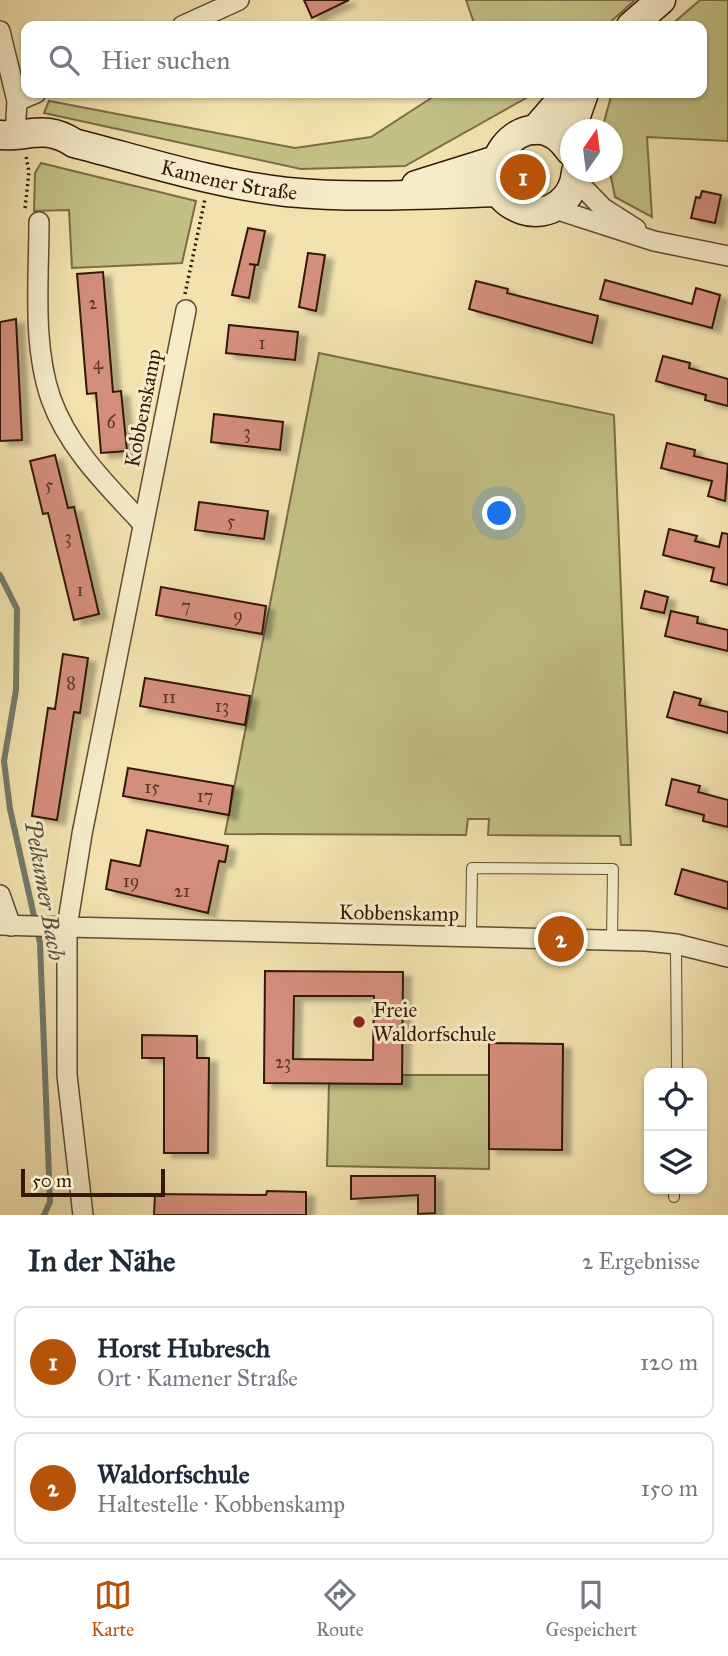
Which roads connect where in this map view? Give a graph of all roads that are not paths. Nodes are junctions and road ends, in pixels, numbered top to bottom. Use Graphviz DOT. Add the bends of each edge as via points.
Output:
graph roads {
  1 [pos="239,0"];
  2 [pos="661,0"];
  3 [pos="193,21"];
  4 [pos="637,21"];
  5 [pos="0,30"];
  6 [pos="25,98"];
  7 [pos="563,98"];
  8 [pos="583,98"];
  9 [pos="17,102"];
  10 [pos="579,119"];
  11 [pos="535,130"];
  12 [pos="11,136"];
  13 [pos="560,142"];
  14 [pos="496,160"];
  15 [pos="569,182"];
  16 [pos="589,182"];
  17 [pos="500,192"];
  18 [pos="387,194"];
  19 [pos="552,208"];
  20 [pos="39,222"];
  21 [pos="654,241"];
  22 [pos="728,256"];
  23 [pos="186,310"];
  24 [pos="143,524"];
  25 [pos="0,895"];
  26 [pos="11,926"];
  27 [pos="58,926"];
  28 [pos="471,936"];
  29 [pos="612,940"];
  30 [pos="676,943"];
  31 [pos="728,957"];
  32 [pos="677,1068"];
  33 [pos="83,1215"];
  1 -- 3 [label="street"];
  2 -- 4 [label="main road"];
  5 -- 9 [label="street"];
  6 -- 9 [label="street"];
  7 -- 11 [label="main road"];
  8 -- 10 [label="main road"];
  9 -- 12 [label="street"];
  11 -- 13 [label="main road"];
  11 -- 14 [label="main road" via="511,138"];
  12 -- 18 [label="main road, Kamener Straße" via="59,148 74,144 284,191"];
  14 -- 17 [label="main road"];
  14 -- 18 [label="main road, Kamener Straße"];
  15 -- 19 [label="main road" via="567,197"];
  16 -- 21 [label="street" via="603,208"];
  17 -- 18 [label="main road, Kamener Straße"];
  17 -- 19 [label="main road" via="527,211"];
  19 -- 21 [label="street"];
  20 -- 24 [label="street" via="40,325 51,399 82,455"];
  21 -- 22 [label="street"];
  23 -- 24 [label="street, Kobbenskamp"];
  24 -- 27 [label="street, Kobbenskamp" via="82,834"];
  25 -- 26 [label="street"];
  26 -- 27 [label="street"];
  27 -- 28 [label="street, Kobbenskamp"];
  27 -- 33 [label="street, Kobbenskamp" via="67,1075"];
  28 -- 29 [label="street, Kobbenskamp"];
  28 -- 29 [label="lane" via="472,868 613,869"];
  29 -- 30 [label="street, Kobbenskamp"];
  30 -- 31 [label="street, Kobbenskamp"];
  30 -- 32 [label="lane"];
}
